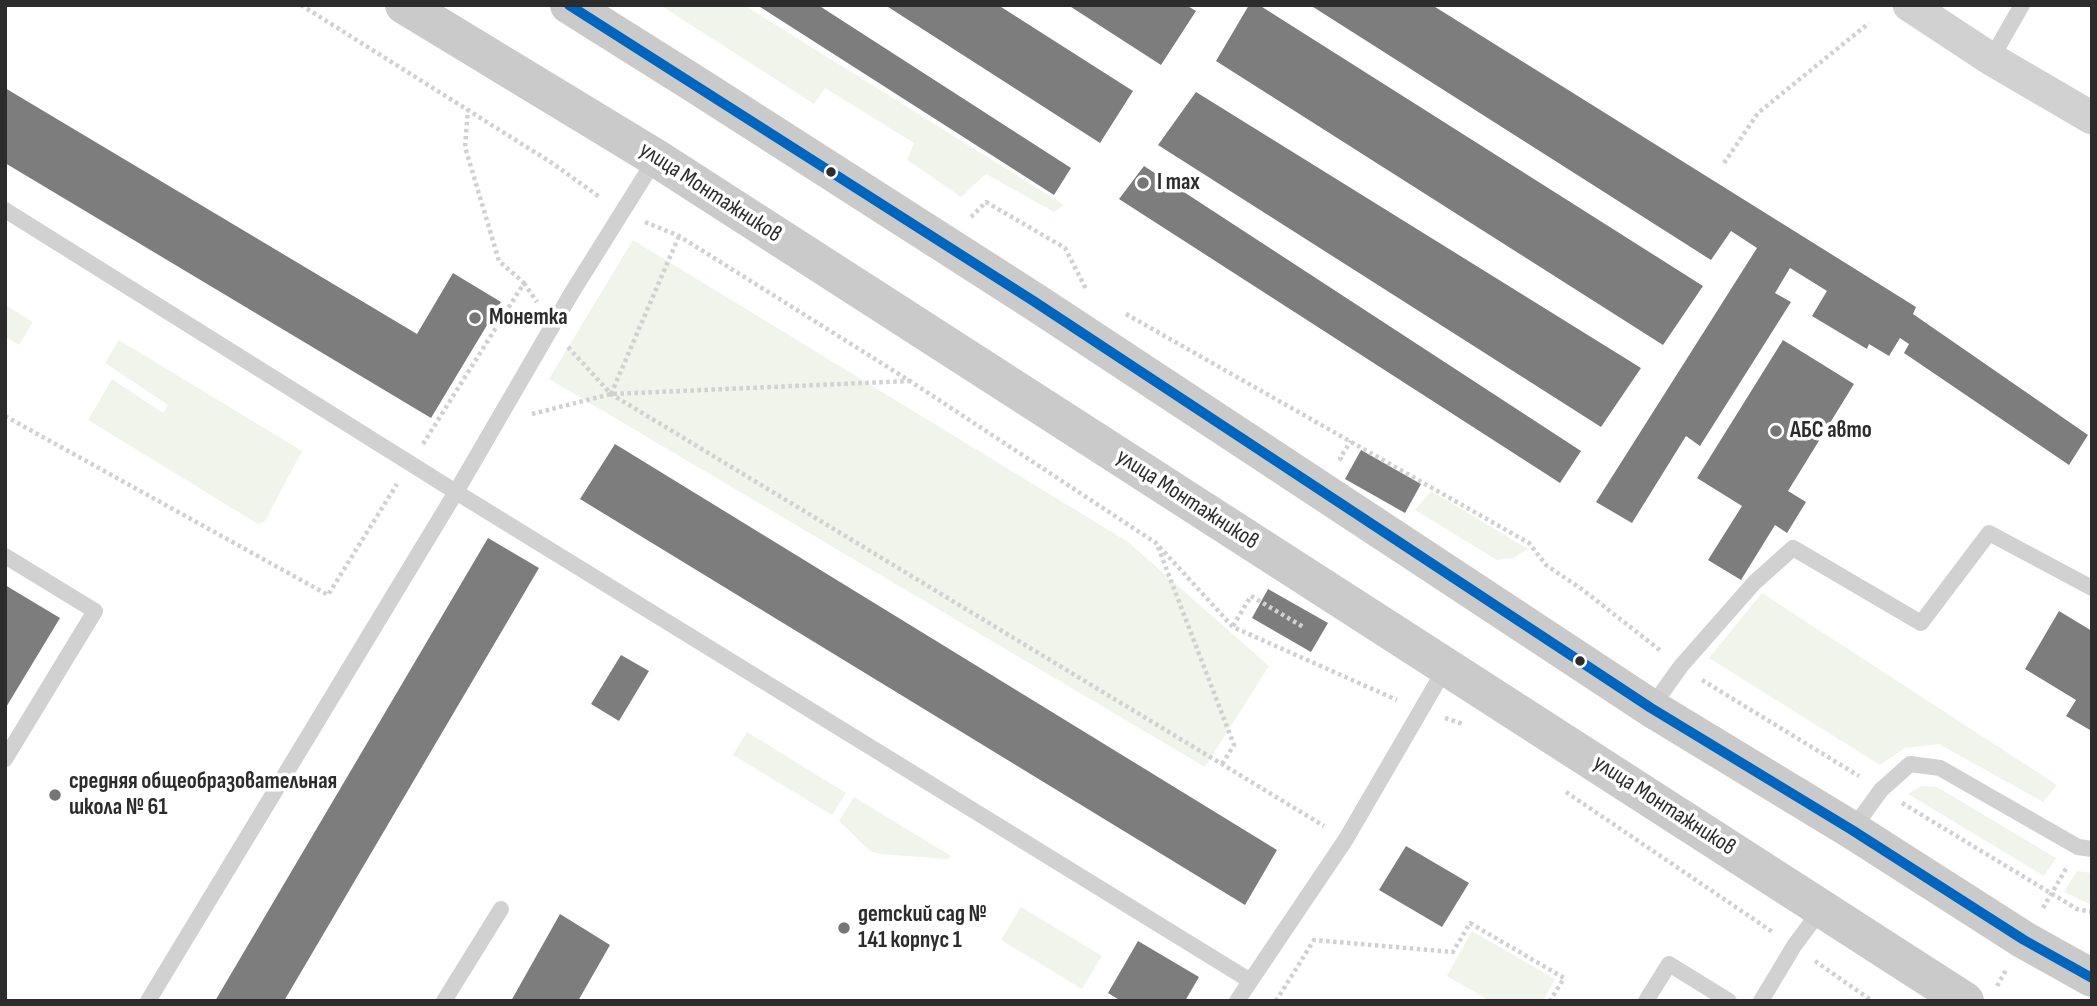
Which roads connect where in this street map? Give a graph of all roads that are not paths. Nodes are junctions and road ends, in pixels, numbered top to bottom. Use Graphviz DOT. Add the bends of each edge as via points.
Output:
graph roads {
  1 [pos="404,5"];
  2 [pos="569,5"];
  3 [pos="1909,5"];
  4 [pos="2022,5"];
  5 [pos="1991,59"];
  6 [pos="2092,118"];
  7 [pos="656,158"];
  8 [pos="5,210"];
  9 [pos="456,492"];
  10 [pos="5,556"];
  11 [pos="2092,588"];
  12 [pos="1446,667"];
  13 [pos="1651,708"];
  14 [pos="5,759"];
  15 [pos="1852,831"];
  16 [pos="2092,849"];
  17 [pos="1822,908"];
  18 [pos="500,909"];
  19 [pos="2092,978"];
  20 [pos="1249,980"];
  21 [pos="148,1001"];
  22 [pos="444,1001"];
  23 [pos="1237,1001"];
  24 [pos="1646,1001"];
  25 [pos="1729,1001"];
  26 [pos="1761,1001"];
  27 [pos="1965,1001"];
  1 -- 7 [label="main road, улица Монтажников"];
  2 -- 13 [label="main road" via="1012,287"];
  3 -- 5 [label="street"];
  4 -- 5 [label="lane"];
  5 -- 6 [label="street"];
  7 -- 9 [label="lane"];
  7 -- 12 [label="main road, улица Монтажников"];
  8 -- 9 [label="lane"];
  9 -- 20 [label="lane"];
  9 -- 21 [label="lane"];
  10 -- 14 [label="lane" via="95,611"];
  11 -- 13 [label="lane" via="1989,533 1921,624 1793,548 1754,583 1681,666"];
  12 -- 17 [label="main road, улица Монтажников"];
  12 -- 20 [label="lane" via="1346,839"];
  13 -- 15 [label="main road"];
  15 -- 16 [label="lane" via="1881,790 1910,764 1940,768 2078,847"];
  15 -- 19 [label="main road"];
  17 -- 26 [label="lane"];
  17 -- 27 [label="main road, улица Монтажников"];
  18 -- 22 [label="lane"];
  20 -- 23 [label="lane"];
  24 -- 25 [label="lane" via="1669,964"];
}
